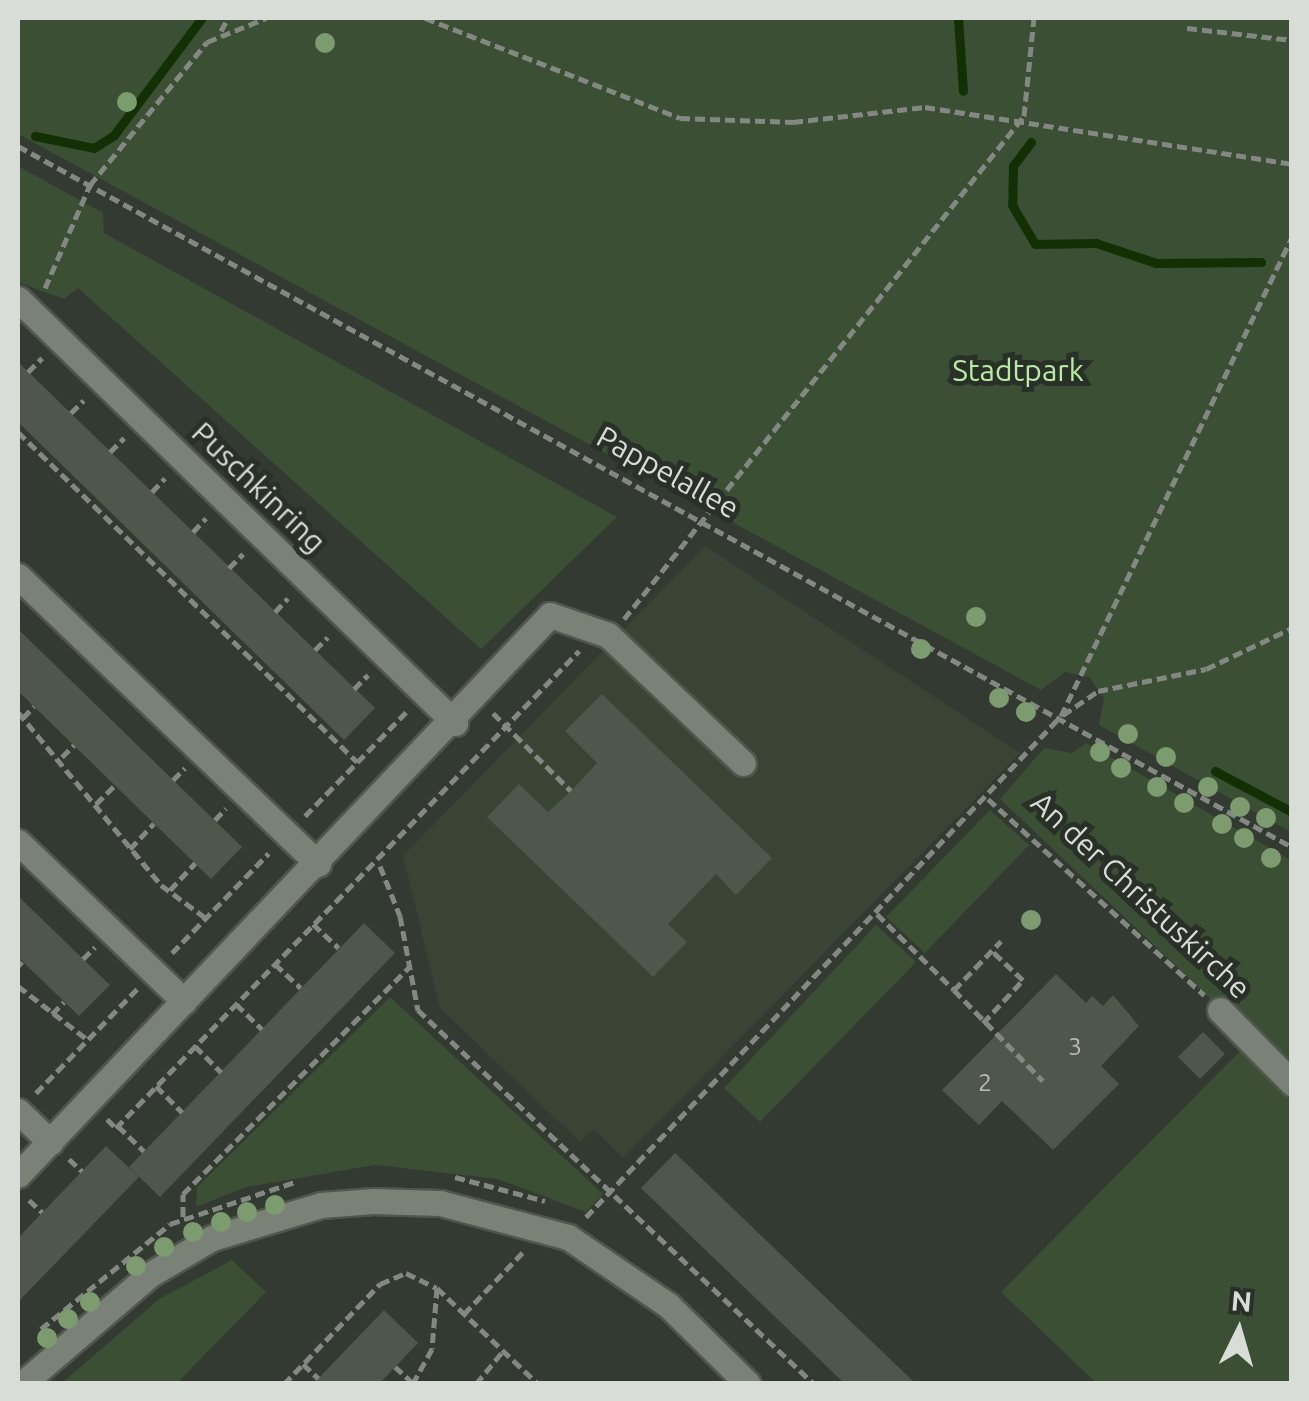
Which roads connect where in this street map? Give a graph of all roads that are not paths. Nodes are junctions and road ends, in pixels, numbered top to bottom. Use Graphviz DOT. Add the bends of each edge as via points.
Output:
graph roads {
  1 [pos="26,307"];
  2 [pos="18,576"];
  3 [pos="455,722"];
  4 [pos="743,764"];
  5 [pos="18,842"];
  6 [pos="318,864"];
  7 [pos="184,1002"];
  8 [pos="1220,1010"];
  9 [pos="1292,1083"];
  10 [pos="18,1112"];
  11 [pos="54,1154"];
  12 [pos="24,1188"];
  13 [pos="22,1384"];
  14 [pos="748,1384"];
  1 -- 3 [label="street, Puschkinring"];
  2 -- 6 [label="street"];
  3 -- 4 [label="street" via="550,615 604,632"];
  3 -- 6 [label="street"];
  5 -- 7 [label="street"];
  6 -- 7 [label="street"];
  7 -- 11 [label="street"];
  8 -- 9 [label="street, An der Christuskirche"];
  10 -- 11 [label="street"];
  11 -- 12 [label="street"];
  13 -- 14 [label="street" via="149,1275 270,1218 321,1204 440,1203 568,1237 668,1305"];
}
